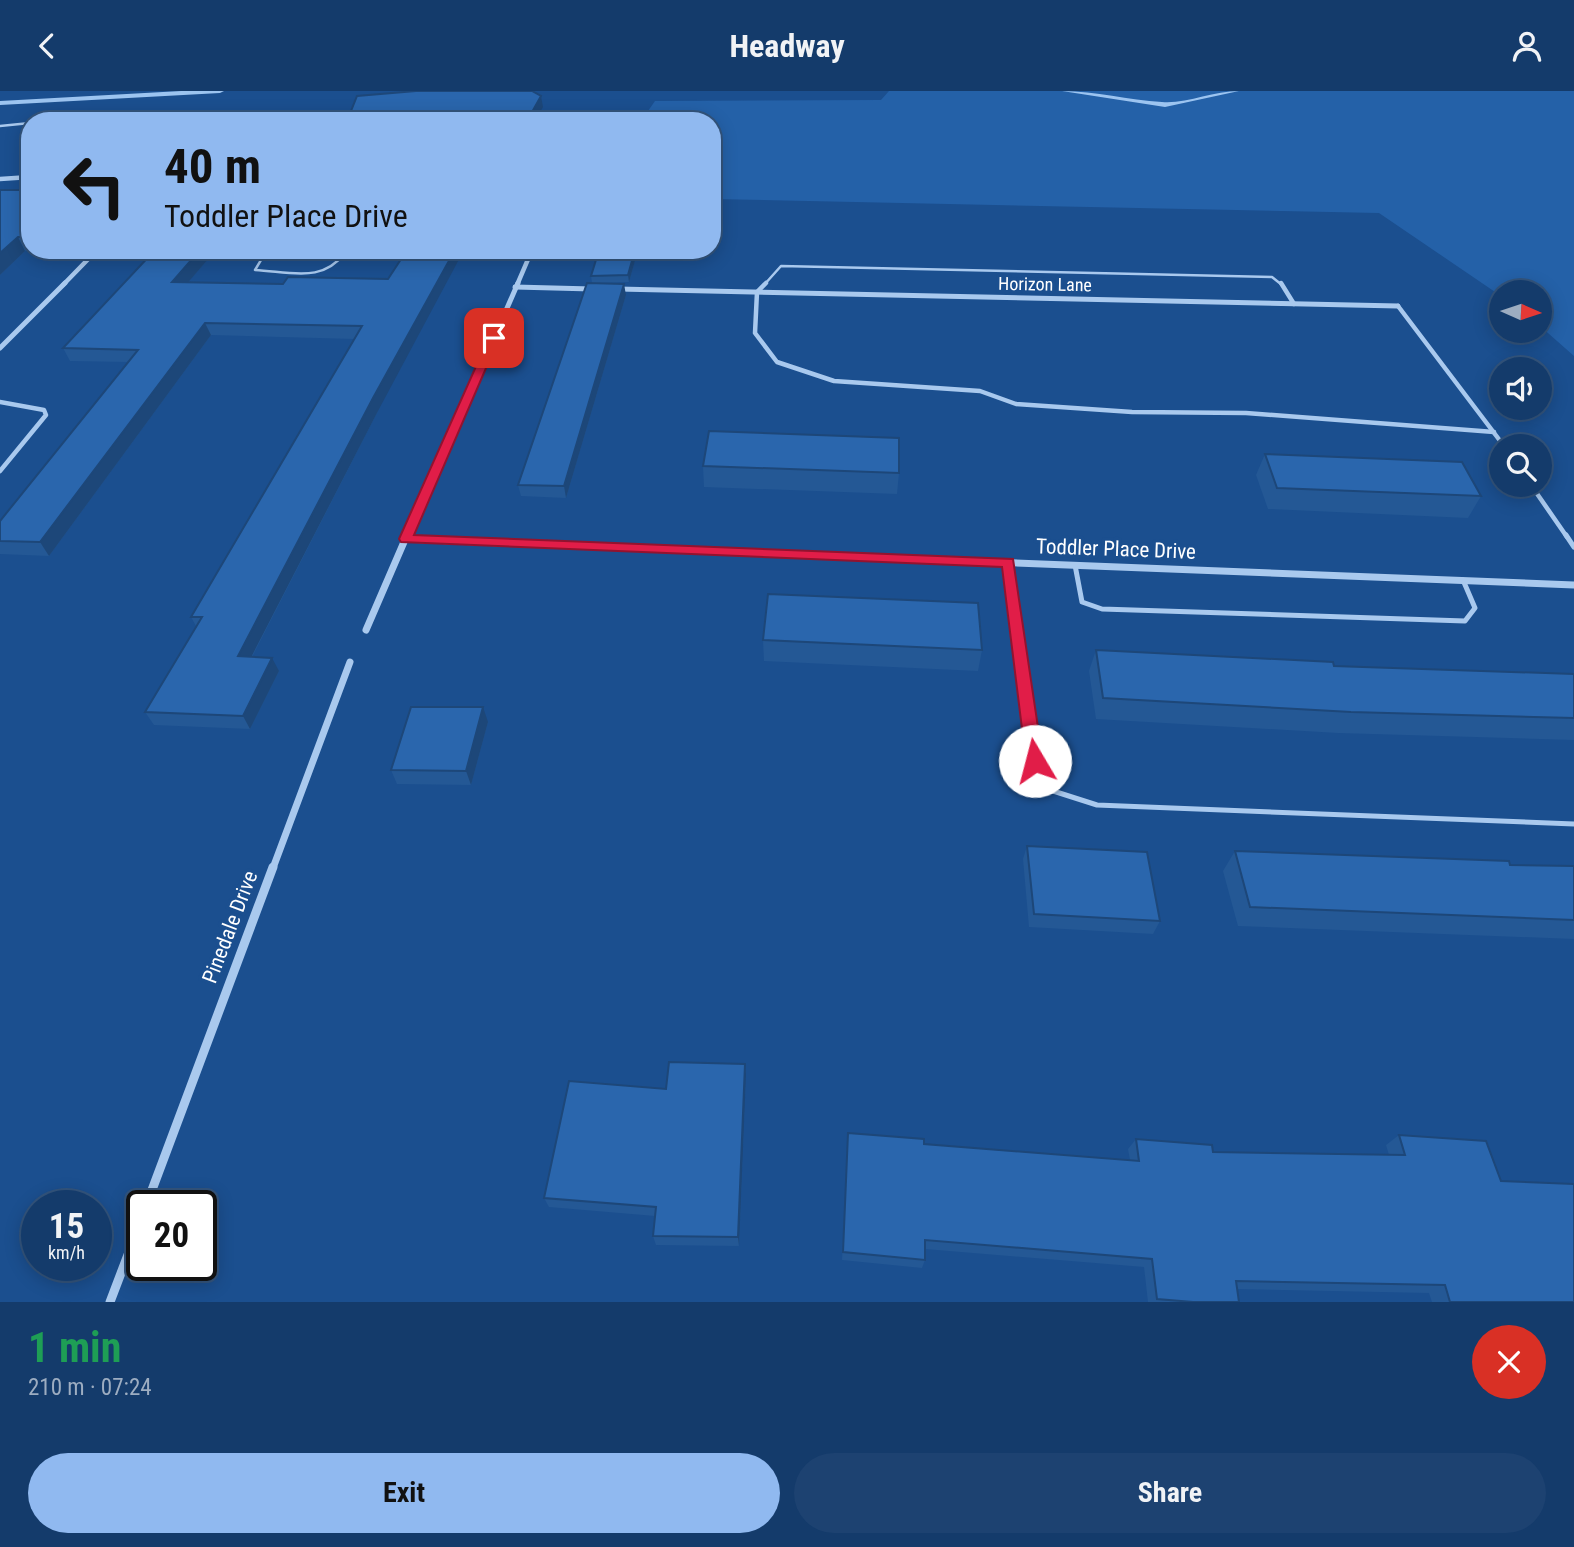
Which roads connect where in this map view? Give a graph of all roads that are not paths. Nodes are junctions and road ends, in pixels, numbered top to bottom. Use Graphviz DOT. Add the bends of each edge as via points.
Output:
graph roads {
  1 [pos="21,124"];
  2 [pos="0,125"];
  3 [pos="21,178"];
  4 [pos="0,179"];
  5 [pos="88,259"];
  6 [pos="262,259"];
  7 [pos="341,259"];
  8 [pos="528,259"];
  9 [pos="515,287"];
  10 [pos="596,289"];
  11 [pos="609,289"];
  12 [pos="757,292"];
  13 [pos="1294,303"];
  14 [pos="1398,306"];
  15 [pos="0,348"];
  16 [pos="0,402"];
  17 [pos="1494,432"];
  18 [pos="0,471"];
  19 [pos="1539,497"];
  20 [pos="405,539"];
  21 [pos="1574,547"];
  22 [pos="1008,562"];
  23 [pos="1075,565"];
  24 [pos="1464,580"];
  25 [pos="1574,585"];
  26 [pos="366,629"];
  27 [pos="350,662"];
  28 [pos="1574,824"];
  29 [pos="152,1190"];
  30 [pos="126,1260"];
  31 [pos="110,1302"];
  1 -- 2 [label="lane"];
  3 -- 4 [label="street"];
  5 -- 15 [label="street"];
  6 -- 7 [label="lane" via="255,270 322,272"];
  8 -- 9 [label="street"];
  9 -- 10 [label="street"];
  9 -- 20 [label="street"];
  11 -- 12 [label="street, Horizon Lane"];
  12 -- 13 [label="street, Horizon Lane"];
  12 -- 13 [label="lane" via="781,266 1272,277 1281,282"];
  12 -- 17 [label="lane" via="755,333 777,362 834,381 980,391 1016,404 1246,413"];
  13 -- 14 [label="street, Horizon Lane"];
  14 -- 17 [label="lane, Horizon Lane"];
  16 -- 18 [label="lane" via="28,405 46,415"];
  19 -- 21 [label="lane"];
  20 -- 22 [label="street, Toddler Place Drive"];
  20 -- 26 [label="street"];
  22 -- 23 [label="street, Toddler Place Drive"];
  22 -- 28 [label="lane" via="1035,761 1050,790 1097,805"];
  23 -- 24 [label="street, Toddler Place Drive"];
  23 -- 24 [label="lane" via="1082,602 1102,608 1203,614 1465,621 1475,608"];
  24 -- 25 [label="street, Toddler Place Drive"];
  27 -- 29 [label="street, Pinedale Drive"];
  30 -- 31 [label="street"];
}
